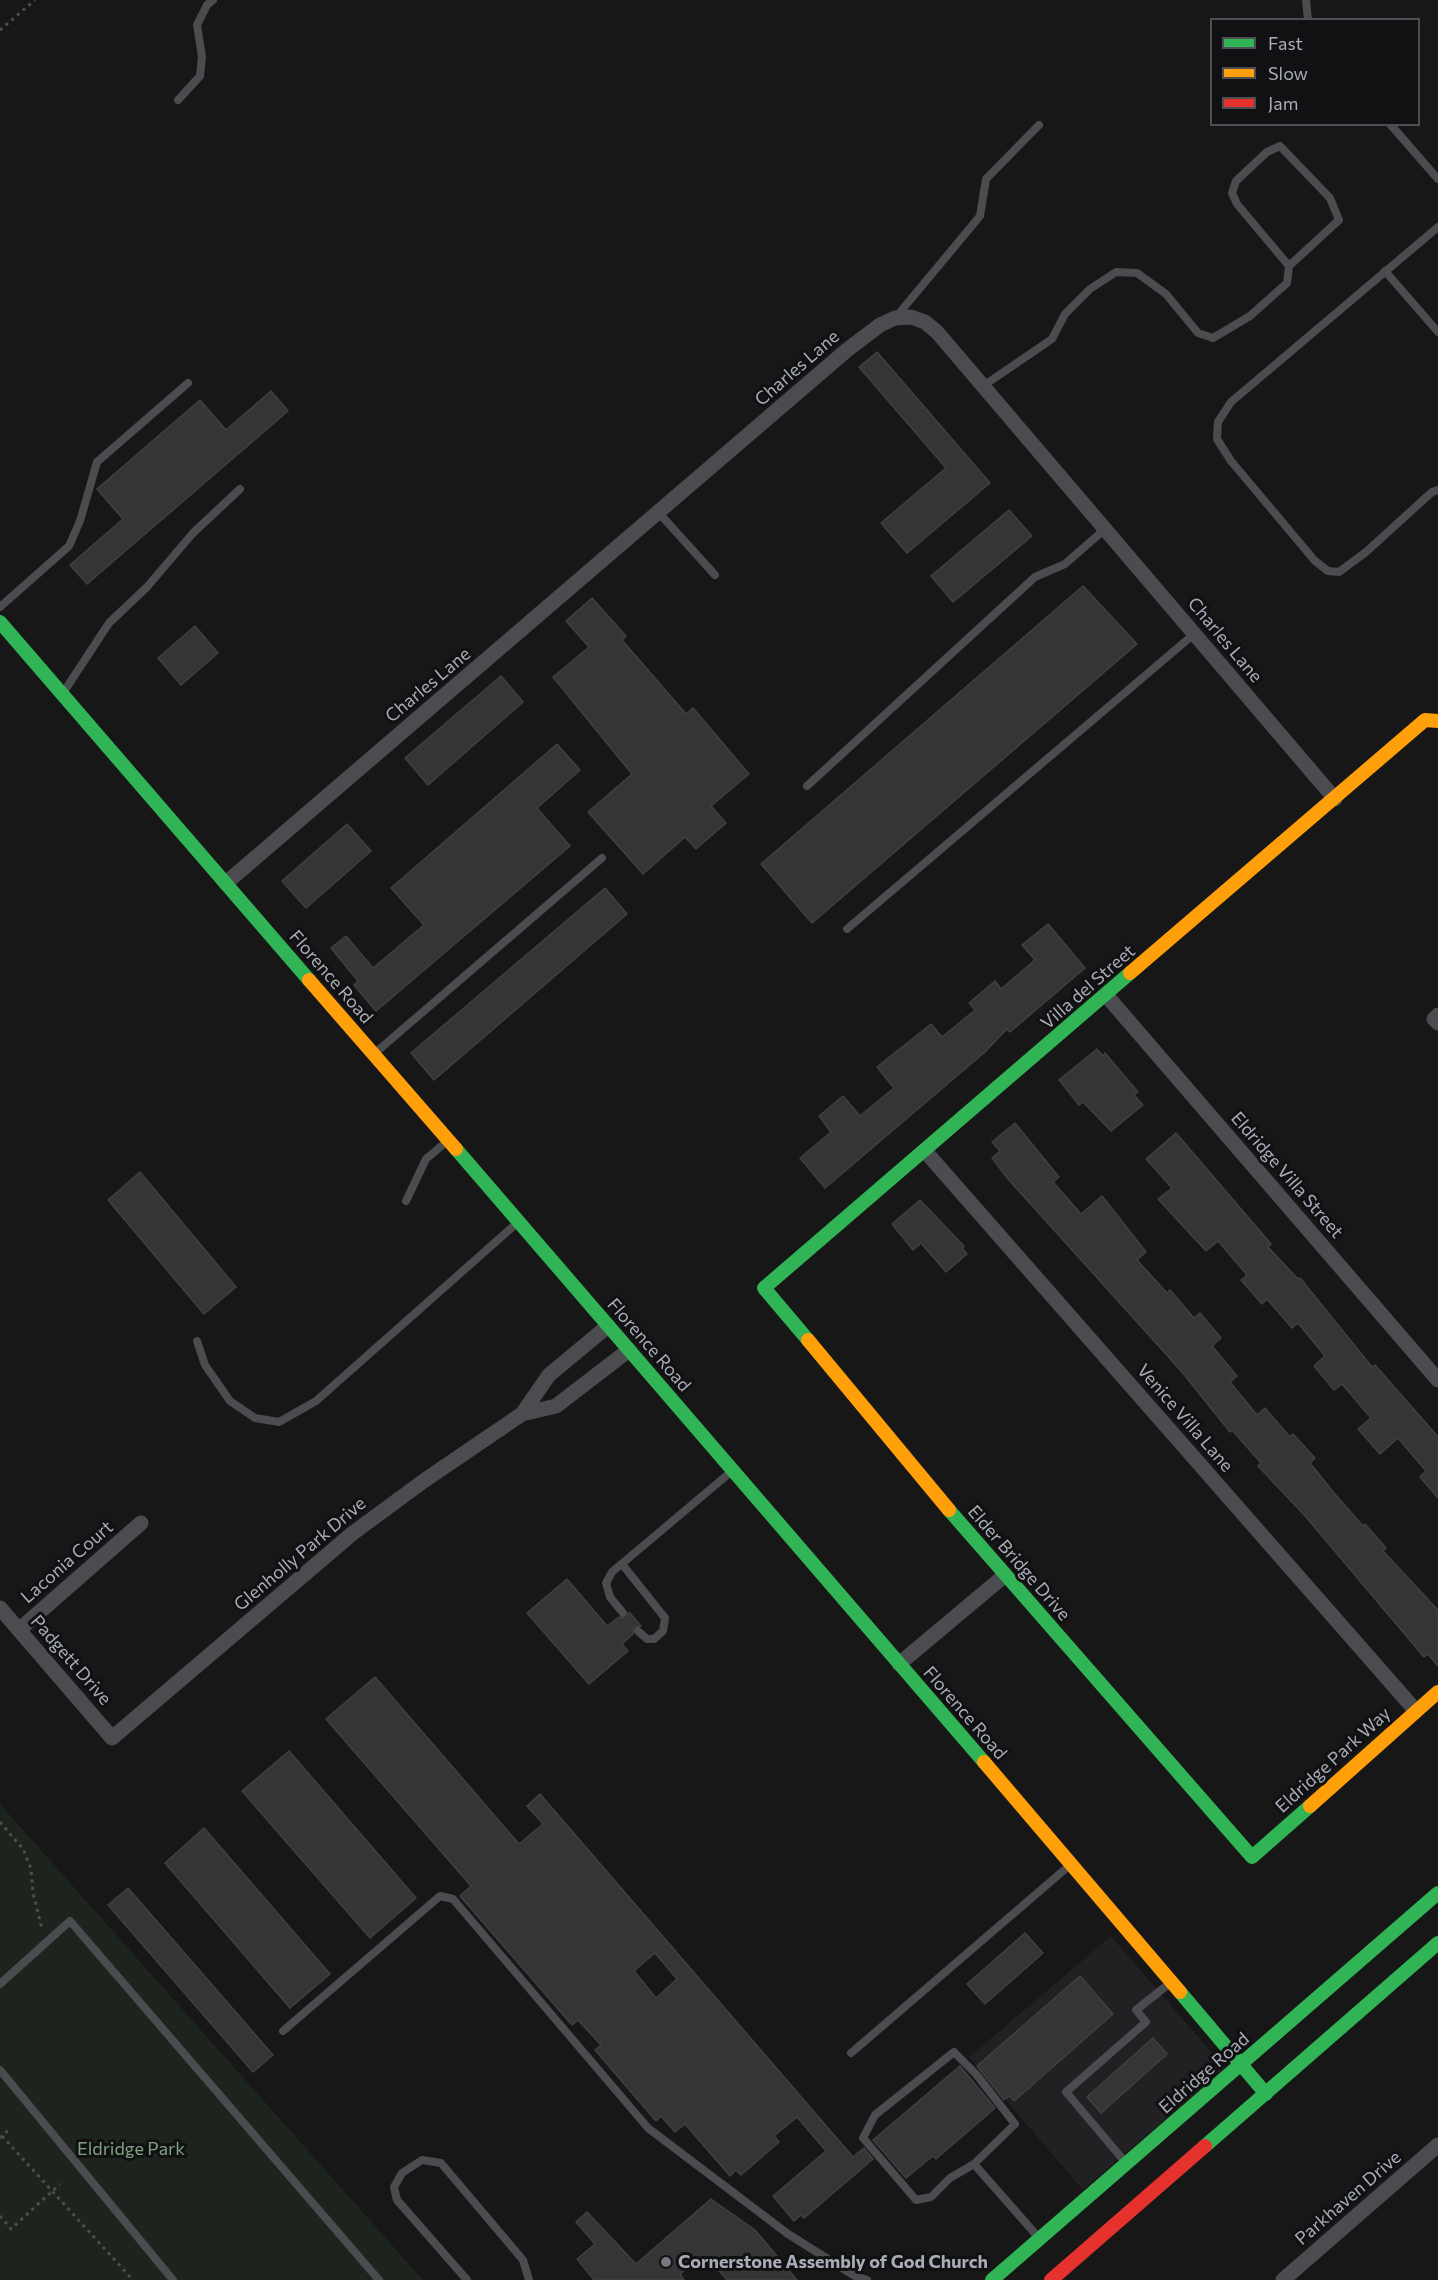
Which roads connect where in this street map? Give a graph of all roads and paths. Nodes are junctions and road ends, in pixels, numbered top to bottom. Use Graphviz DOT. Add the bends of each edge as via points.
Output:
graph roads {
  1 [pos="35,0"];
  2 [pos="213,0"];
  3 [pos="1306,0"];
  4 [pos="1308,18"];
  5 [pos="0,30"];
  6 [pos="178,100"];
  7 [pos="1039,125"];
  8 [pos="1392,126"];
  9 [pos="1438,179"];
  10 [pos="1438,226"];
  11 [pos="1289,266"];
  12 [pos="1385,272"];
  13 [pos="895,318"];
  14 [pos="1438,332"];
  15 [pos="188,383"];
  16 [pos="983,386"];
  17 [pos="240,489"];
  18 [pos="1438,490"];
  19 [pos="659,513"];
  20 [pos="1105,529"];
  21 [pos="715,575"];
  22 [pos="0,607"];
  23 [pos="0,622"];
  24 [pos="1194,634"];
  25 [pos="62,694"];
  26 [pos="1438,721"];
  27 [pos="807,786"];
  28 [pos="1335,799"];
  29 [pos="602,858"];
  30 [pos="226,883"];
  31 [pos="847,929"];
  32 [pos="1106,995"];
  33 [pos="1438,1016"];
  34 [pos="1438,1023"];
  35 [pos="374,1054"];
  36 [pos="448,1140"];
  37 [pos="925,1151"];
  38 [pos="406,1201"];
  39 [pos="518,1222"];
  40 [pos="764,1288"];
  41 [pos="608,1326"];
  42 [pos="197,1341"];
  43 [pos="629,1350"];
  44 [pos="1438,1380"];
  45 [pos="522,1413"];
  46 [pos="734,1470"];
  47 [pos="141,1523"];
  48 [pos="622,1563"];
  49 [pos="1004,1576"];
  50 [pos="0,1608"];
  51 [pos="623,1613"];
  52 [pos="19,1630"];
  53 [pos="638,1631"];
  54 [pos="899,1664"];
  55 [pos="1438,1692"];
  56 [pos="1416,1711"];
  57 [pos="112,1738"];
  58 [pos="0,1822"];
  59 [pos="1252,1857"];
  60 [pos="1071,1864"];
  61 [pos="1438,1893"];
  62 [pos="48,1941"];
  63 [pos="1438,1943"];
  64 [pos="1171,1982"];
  65 [pos="0,1984"];
  66 [pos="283,2031"];
  67 [pos="851,2053"];
  68 [pos="1241,2065"];
  69 [pos="0,2070"];
  70 [pos="1266,2094"];
  71 [pos="11,2128"];
  72 [pos="1,2137"];
  73 [pos="1438,2145"];
  74 [pos="974,2164"];
  75 [pos="1126,2164"];
  76 [pos="60,2184"];
  77 [pos="53,2190"];
  78 [pos="0,2216"];
  79 [pos="1040,2239"];
  80 [pos="133,2280"];
  81 [pos="173,2280"];
  82 [pos="379,2280"];
  83 [pos="467,2280"];
  84 [pos="529,2280"];
  85 [pos="867,2280"];
  86 [pos="992,2280"];
  87 [pos="1051,2280"];
  88 [pos="1283,2280"];
  1 -- 5 [label="path"];
  2 -- 6 [label="lane" via="197,25 202,57 200,76"];
  3 -- 4 [label="lane"];
  7 -- 13 [label="lane" via="986,179 980,216"];
  8 -- 9 [label="lane"];
  10 -- 12 [label="lane"];
  11 -- 11 [label="lane" via="1340,220 1330,198 1280,146 1267,152 1236,181 1232,193"];
  11 -- 16 [label="lane" via="1287,283 1250,316 1213,338 1198,333 1166,294 1137,273 1116,272 1090,289 1065,314 1052,339"];
  12 -- 14 [label="lane"];
  12 -- 18 [label="lane" via="1231,402 1218,422 1217,439 1315,561 1328,571 1339,572"];
  13 -- 16 [label="street, Charles Lane" via="911,317 925,322"];
  13 -- 19 [label="street, Charles Lane" via="847,350"];
  15 -- 22 [label="lane" via="97,462 69,546"];
  16 -- 20 [label="street, Charles Lane"];
  17 -- 25 [label="lane" via="109,623"];
  19 -- 21 [label="lane"];
  19 -- 30 [label="street, Charles Lane"];
  20 -- 24 [label="street, Charles Lane"];
  20 -- 27 [label="lane" via="1065,564 1035,578"];
  23 -- 25 [label="street, Florence Road"];
  24 -- 28 [label="street, Charles Lane"];
  24 -- 31 [label="lane"];
  25 -- 30 [label="street, Florence Road"];
  26 -- 28 [label="street, Villa del Street" via="1425,720"];
  28 -- 32 [label="street, Villa del Street"];
  29 -- 35 [label="lane"];
  30 -- 35 [label="street, Florence Road"];
  32 -- 37 [label="street, Villa del Street"];
  32 -- 44 [label="street, Eldridge Villa Street"];
  33 -- 34 [label="street" via="1434,1019"];
  35 -- 36 [label="street, Florence Road"];
  36 -- 38 [label="lane" via="426,1159"];
  36 -- 39 [label="street, Florence Road"];
  37 -- 40 [label="street, Villa del Street"];
  37 -- 56 [label="street, Venice Villa Lane"];
  39 -- 41 [label="street, Florence Road"];
  39 -- 42 [label="lane" via="316,1401 279,1422 255,1418 230,1401 205,1365"];
  40 -- 49 [label="street, Elder Bridge Drive"];
  41 -- 43 [label="street, Florence Road"];
  41 -- 45 [label="street, Glenholly Park Drive" via="549,1375"];
  43 -- 45 [label="street, Glenholly Park Drive" via="556,1406"];
  43 -- 46 [label="street, Florence Road"];
  45 -- 57 [label="street, Glenholly Park Drive" via="353,1533"];
  46 -- 48 [label="lane"];
  46 -- 54 [label="street, Florence Road"];
  47 -- 52 [label="street, Laconia Court"];
  48 -- 51 [label="lane" via="606,1583 610,1597"];
  48 -- 53 [label="lane" via="665,1618 663,1631 654,1639 647,1639"];
  49 -- 54 [label="street"];
  49 -- 59 [label="street, Elder Bridge Drive"];
  50 -- 52 [label="street, Padgett Drive"];
  52 -- 57 [label="street, Padgett Drive"];
  54 -- 60 [label="street, Florence Road"];
  55 -- 56 [label="street, Eldridge Park Way"];
  56 -- 59 [label="street, Eldridge Park Way"];
  58 -- 62 [label="path" via="23,1849 31,1869 38,1919"];
  60 -- 64 [label="street, Florence Road"];
  60 -- 67 [label="lane"];
  61 -- 68 [label="street, Eldridge Road"];
  62 -- 65 [label="lane"];
  62 -- 82 [label="lane" via="70,1921"];
  63 -- 70 [label="street"];
  64 -- 68 [label="street, Florence Road"];
  64 -- 75 [label="lane" via="1136,2010 1146,2022 1066,2092"];
  66 -- 85 [label="lane" via="440,1896 453,1899 648,2128 788,2234"];
  68 -- 70 [label="street, Florence Road"];
  68 -- 75 [label="street, Eldridge Road"];
  69 -- 81 [label="lane"];
  70 -- 87 [label="street"];
  71 -- 72 [label="path"];
  72 -- 77 [label="path"];
  73 -- 88 [label="street, Parkhaven Drive"];
  74 -- 74 [label="lane" via="950,2178 931,2197 916,2200 863,2138 875,2115 954,2052 1015,2124"];
  74 -- 79 [label="lane"];
  75 -- 79 [label="street, Eldridge Road"];
  76 -- 77 [label="path"];
  77 -- 78 [label="path" via="11,2229"];
  77 -- 80 [label="path"];
  79 -- 86 [label="street, Eldridge Road"];
  83 -- 84 [label="lane" via="397,2200 394,2187 402,2173 422,2160 441,2163 524,2260"];
}
